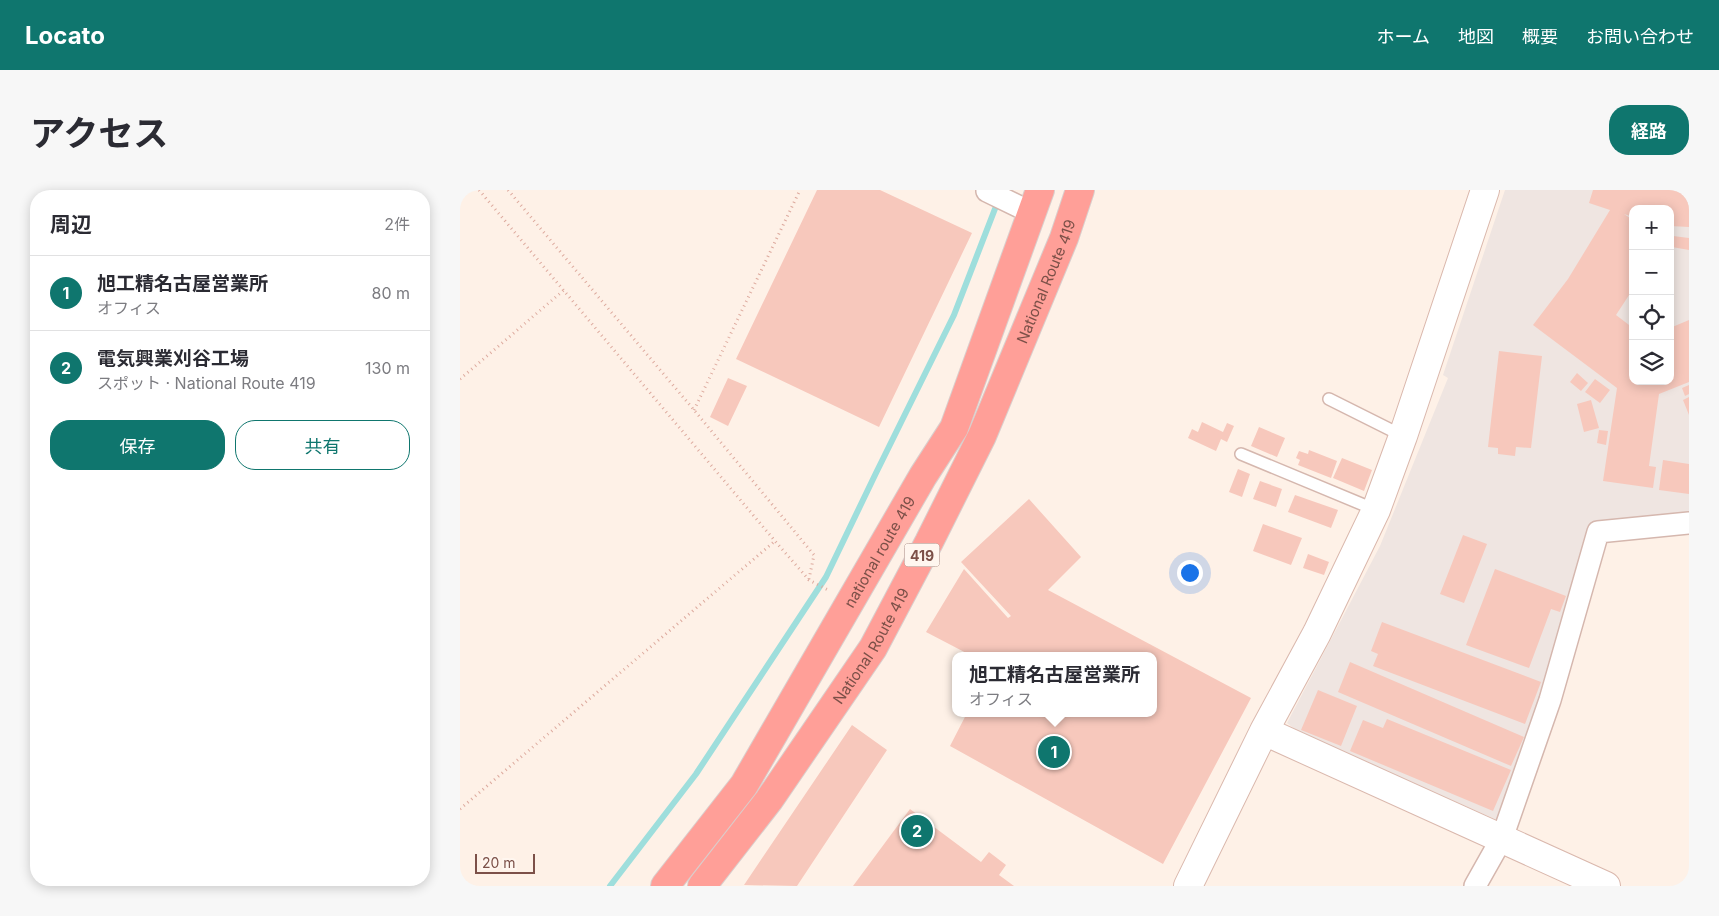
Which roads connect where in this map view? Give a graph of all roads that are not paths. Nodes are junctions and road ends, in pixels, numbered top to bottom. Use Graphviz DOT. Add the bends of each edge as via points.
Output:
graph roads {
  1 [pos="1080,190"];
  2 [pos="1485,190"];
  3 [pos="987,191"];
  4 [pos="1028,202"];
  5 [pos="1329,399"];
  6 [pos="1403,436"];
  7 [pos="1241,454"];
  8 [pos="1376,510"];
  9 [pos="1689,523"];
  10 [pos="1264,731"];
  11 [pos="1502,838"];
  12 [pos="665,886"];
  13 [pos="702,886"];
  14 [pos="1188,886"];
  15 [pos="1475,886"];
  16 [pos="1606,886"];
  1 -- 13 [label="highway, National Route 419 / 419" via="1064,238 982,436 873,648 770,800"];
  2 -- 6 [label="street"];
  3 -- 4 [label="street"];
  4 -- 12 [label="highway, national route 419 / 419" via="954,428 744,785"];
  5 -- 6 [label="lane"];
  6 -- 8 [label="street"];
  7 -- 8 [label="lane"];
  8 -- 10 [label="street" via="1317,633"];
  9 -- 11 [label="street" via="1598,532 1550,700"];
  10 -- 11 [label="street"];
  10 -- 14 [label="street"];
  11 -- 15 [label="street"];
  11 -- 16 [label="street"];
}
